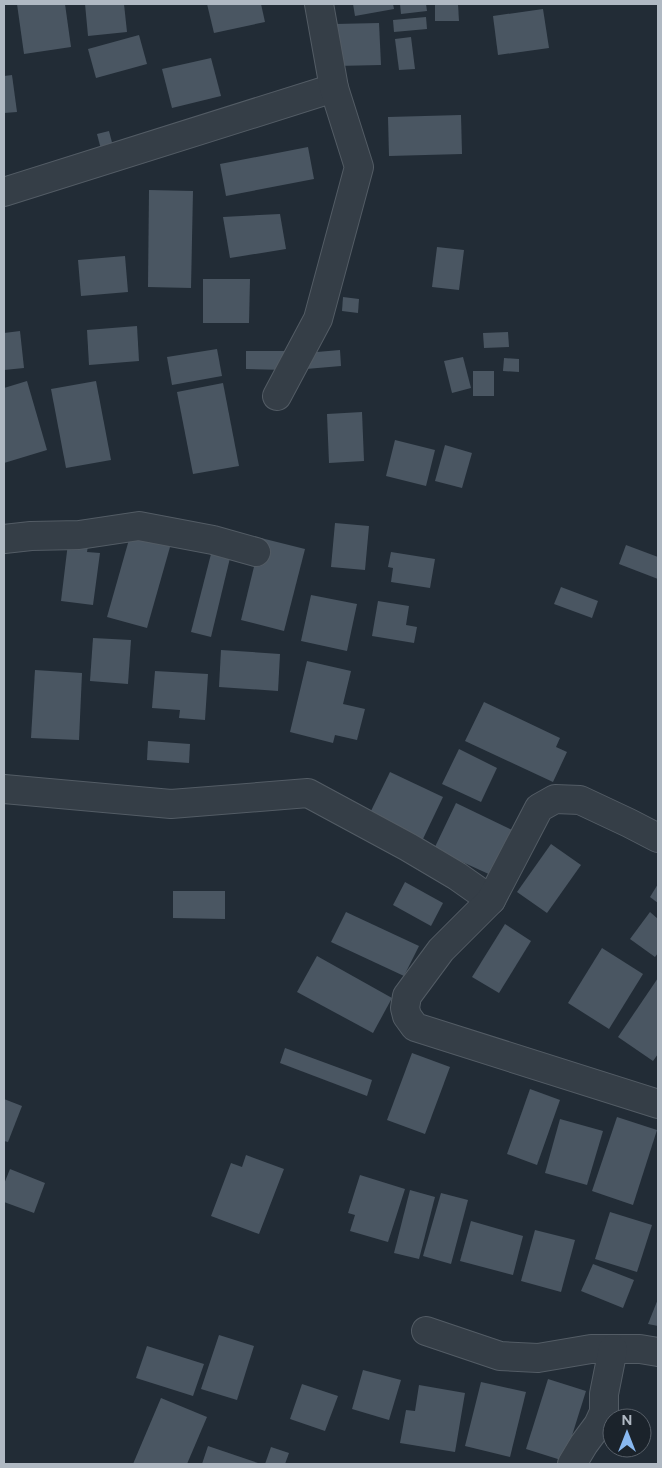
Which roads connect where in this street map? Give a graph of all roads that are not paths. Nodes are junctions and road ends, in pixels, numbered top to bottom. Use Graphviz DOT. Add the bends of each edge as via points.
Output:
graph roads {
  1 [pos="318,4"];
  2 [pos="334,88"];
  3 [pos="4,192"];
  4 [pos="277,396"];
  5 [pos="4,539"];
  6 [pos="256,552"];
  7 [pos="4,789"];
  8 [pos="658,838"];
  9 [pos="491,900"];
  10 [pos="658,1104"];
  11 [pos="426,1331"];
  12 [pos="613,1349"];
  13 [pos="658,1352"];
  14 [pos="572,1464"];
  1 -- 2 [label="street"];
  2 -- 3 [label="street"];
  2 -- 4 [label="street" via="359,167 318,319"];
  5 -- 6 [label="street" via="79,535 139,526"];
  7 -- 9 [label="street" via="171,804 308,794 408,847"];
  8 -- 9 [label="street" via="580,800 554,799 539,808"];
  9 -- 10 [label="street" via="441,950 407,996 407,1016 415,1027"];
  11 -- 12 [label="street" via="500,1356 538,1358 591,1349"];
  12 -- 13 [label="street"];
  12 -- 14 [label="street" via="604,1394 604,1412"];
}
